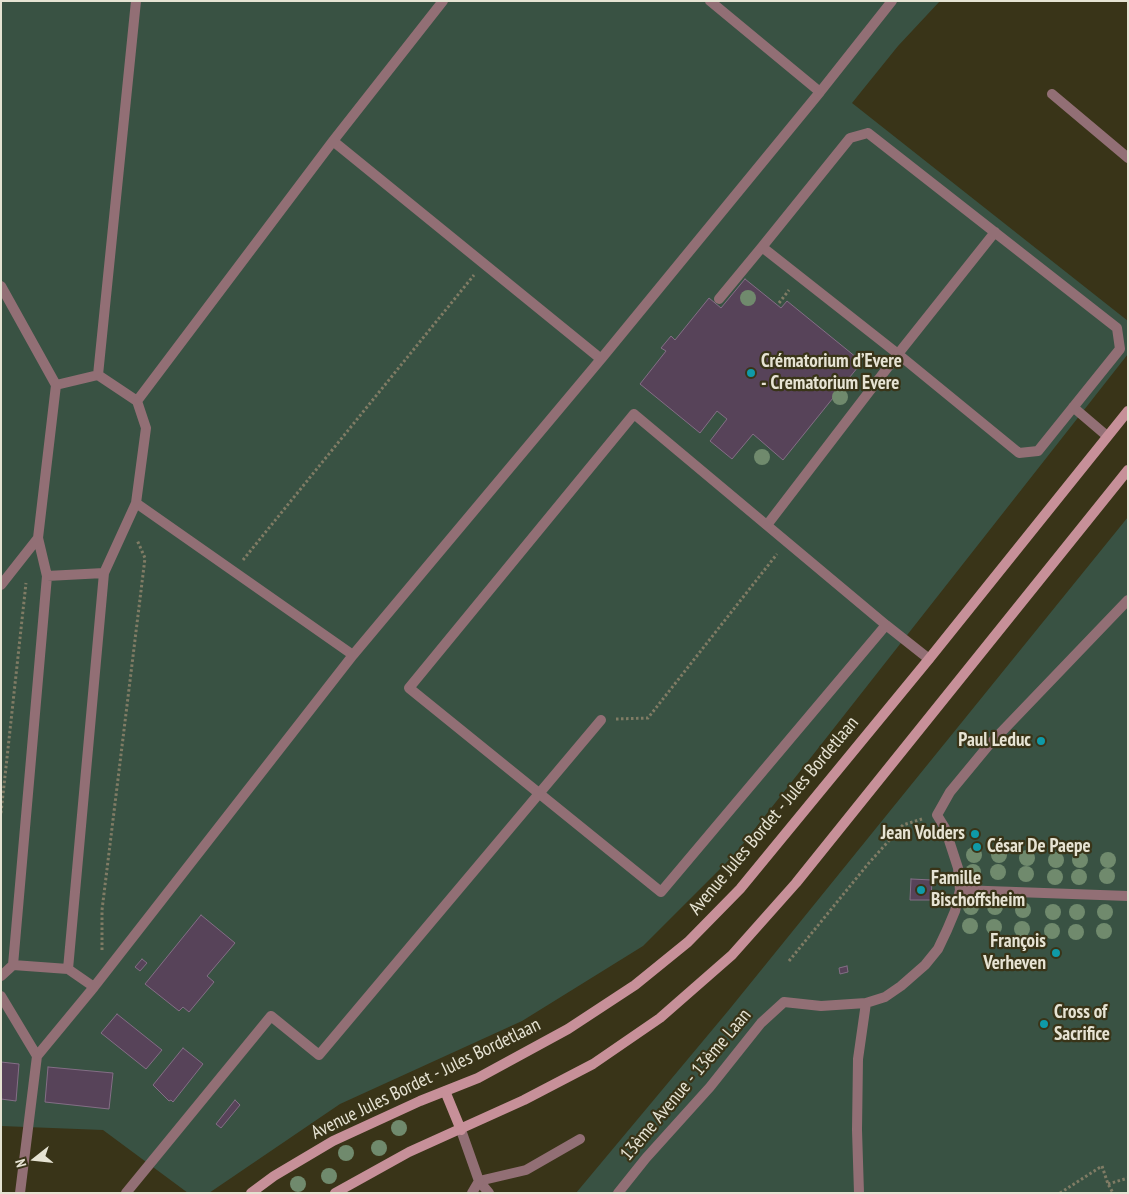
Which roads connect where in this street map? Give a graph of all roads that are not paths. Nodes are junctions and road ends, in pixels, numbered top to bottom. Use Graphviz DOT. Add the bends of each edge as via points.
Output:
graph roads {
  1 [pos="136,1"];
  2 [pos="443,1"];
  3 [pos="710,1"];
  4 [pos="892,1"];
  5 [pos="820,92"];
  6 [pos="1052,94"];
  7 [pos="333,141"];
  8 [pos="1128,158"];
  9 [pos="995,232"];
  10 [pos="762,247"];
  11 [pos="1,286"];
  12 [pos="719,298"];
  13 [pos="898,354"];
  14 [pos="601,359"];
  15 [pos="98,375"];
  16 [pos="56,385"];
  17 [pos="137,401"];
  18 [pos="1073,407"];
  19 [pos="1128,411"];
  20 [pos="1107,436"];
  21 [pos="1128,470"];
  22 [pos="136,503"];
  23 [pos="767,526"];
  24 [pos="38,538"];
  25 [pos="104,574"];
  26 [pos="47,576"];
  27 [pos="1,585"];
  28 [pos="1128,600"];
  29 [pos="886,624"];
  30 [pos="353,655"];
  31 [pos="929,658"];
  32 [pos="601,720"];
  33 [pos="540,793"];
  34 [pos="960,890"];
  35 [pos="1128,896"];
  36 [pos="13,965"];
  37 [pos="68,969"];
  38 [pos="1,976"];
  39 [pos="94,987"];
  40 [pos="1,996"];
  41 [pos="866,1004"];
  42 [pos="37,1056"];
  43 [pos="445,1091"];
  44 [pos="461,1130"];
  45 [pos="580,1140"];
  46 [pos="479,1181"];
  47 [pos="20,1193"];
  48 [pos="126,1193"];
  49 [pos="251,1193"];
  50 [pos="335,1193"];
  51 [pos="472,1193"];
  52 [pos="489,1193"];
  53 [pos="618,1193"];
  54 [pos="859,1193"];
  1 -- 15 [label="street"];
  2 -- 7 [label="street"];
  3 -- 5 [label="street"];
  4 -- 5 [label="street"];
  5 -- 14 [label="street"];
  6 -- 8 [label="street"];
  7 -- 14 [label="street"];
  7 -- 17 [label="street"];
  9 -- 10 [label="street" via="868,132 850,138"];
  9 -- 13 [label="street"];
  9 -- 18 [label="street" via="1117,328 1120,349"];
  10 -- 12 [label="street"];
  10 -- 13 [label="street"];
  11 -- 16 [label="street"];
  13 -- 18 [label="street" via="1019,453 1038,451"];
  13 -- 23 [label="street"];
  14 -- 30 [label="street"];
  15 -- 16 [label="street"];
  15 -- 17 [label="street"];
  16 -- 24 [label="street"];
  17 -- 22 [label="street" via="146,428"];
  18 -- 20 [label="street"];
  19 -- 20 [label="main road, Avenue Jules Bordet - Jules Bordetlaan"];
  20 -- 31 [label="main road, Avenue Jules Bordet - Jules Bordetlaan"];
  21 -- 44 [label="main road" via="796,882 732,955 660,1018 593,1064"];
  22 -- 25 [label="street"];
  22 -- 30 [label="street"];
  23 -- 29 [label="street"];
  23 -- 33 [label="street" via="634,414 409,688"];
  24 -- 26 [label="street"];
  24 -- 27 [label="street"];
  25 -- 26 [label="street"];
  25 -- 37 [label="street"];
  26 -- 36 [label="street"];
  28 -- 34 [label="street" via="988,746 950,792 937,815 945,828 958,868"];
  29 -- 31 [label="street"];
  29 -- 33 [label="street" via="661,892"];
  30 -- 39 [label="street"];
  31 -- 43 [label="main road, Avenue Jules Bordet - Jules Bordetlaan" via="740,889 688,942 635,984 568,1029 478,1078"];
  32 -- 33 [label="street"];
  33 -- 48 [label="street" via="319,1055 271,1016"];
  34 -- 35 [label="street"];
  34 -- 41 [label="street" via="947,930 925,965 885,997"];
  36 -- 37 [label="street"];
  36 -- 38 [label="street"];
  37 -- 39 [label="street"];
  39 -- 42 [label="street"];
  40 -- 42 [label="street"];
  41 -- 53 [label="street, 13ème Avenue - 13ème Laan" via="821,1006 784,1002 761,1023"];
  41 -- 54 [label="street" via="858,1059"];
  42 -- 47 [label="street"];
  43 -- 44 [label="main road"];
  43 -- 49 [label="main road, Avenue Jules Bordet - Jules Bordetlaan" via="333,1142"];
  44 -- 46 [label="street"];
  44 -- 50 [label="main road" via="409,1152"];
  45 -- 46 [label="street" via="526,1170"];
  46 -- 51 [label="street"];
  46 -- 52 [label="street"];
}
